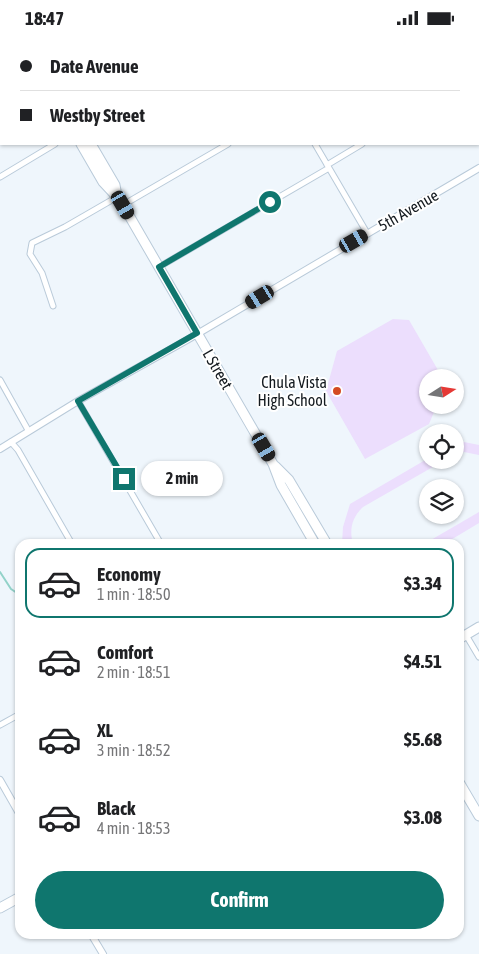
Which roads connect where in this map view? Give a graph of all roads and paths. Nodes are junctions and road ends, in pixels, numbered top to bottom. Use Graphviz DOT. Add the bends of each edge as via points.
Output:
graph roads {
  1 [pos="53,145"];
  2 [pos="86,145"];
  3 [pos="226,145"];
  4 [pos="315,145"];
  5 [pos="360,145"];
  6 [pos="328,166"];
  7 [pos="479,168"];
  8 [pos="0,177"];
  9 [pos="117,197"];
  10 [pos="123,205"];
  11 [pos="367,233"];
  12 [pos="159,267"];
  13 [pos="53,306"];
  14 [pos="197,333"];
  15 [pos="0,380"];
  16 [pos="78,401"];
  17 [pos="28,430"];
  18 [pos="11,442"];
  19 [pos="0,449"];
  20 [pos="273,464"];
  21 [pos="69,539"];
  22 [pos="157,539"];
  23 [pos="312,539"];
  24 [pos="324,539"];
  25 [pos="479,627"];
  26 [pos="464,636"];
  27 [pos="464,639"];
  28 [pos="479,657"];
  29 [pos="15,717"];
  30 [pos="0,725"];
  31 [pos="0,781"];
  32 [pos="464,790"];
  33 [pos="15,800"];
  34 [pos="479,816"];
  35 [pos="15,900"];
  36 [pos="0,908"];
  37 [pos="94,939"];
  38 [pos="103,954"];
  1 -- 8 [label="street"];
  2 -- 9 [label="main road, L Street" via="116,185"];
  3 -- 10 [label="street"];
  4 -- 6 [label="street"];
  5 -- 6 [label="street"];
  6 -- 11 [label="street"];
  6 -- 12 [label="street"];
  7 -- 11 [label="street, 5th Avenue"];
  9 -- 10 [label="main road, L Street"];
  9 -- 13 [label="street" via="32,243 30,254 42,273"];
  10 -- 12 [label="main road, L Street"];
  11 -- 14 [label="street, 5th Avenue"];
  12 -- 14 [label="main road, L Street"];
  14 -- 16 [label="street, 5th Avenue"];
  14 -- 20 [label="main road, L Street"];
  15 -- 17 [label="street"];
  16 -- 17 [label="street, 5th Avenue"];
  16 -- 22 [label="street"];
  17 -- 18 [label="street, 5th Avenue"];
  18 -- 19 [label="street, 5th Avenue"];
  18 -- 21 [label="street"];
  20 -- 23 [label="main road, L Street" via="281,485"];
  20 -- 24 [label="main road, L Street" via="289,480"];
  25 -- 26 [label="main road"];
  27 -- 28 [label="street"];
  29 -- 30 [label="street"];
  31 -- 33 [label="street"];
  32 -- 34 [label="main road"];
  35 -- 36 [label="main road"];
  37 -- 38 [label="street"];
}
